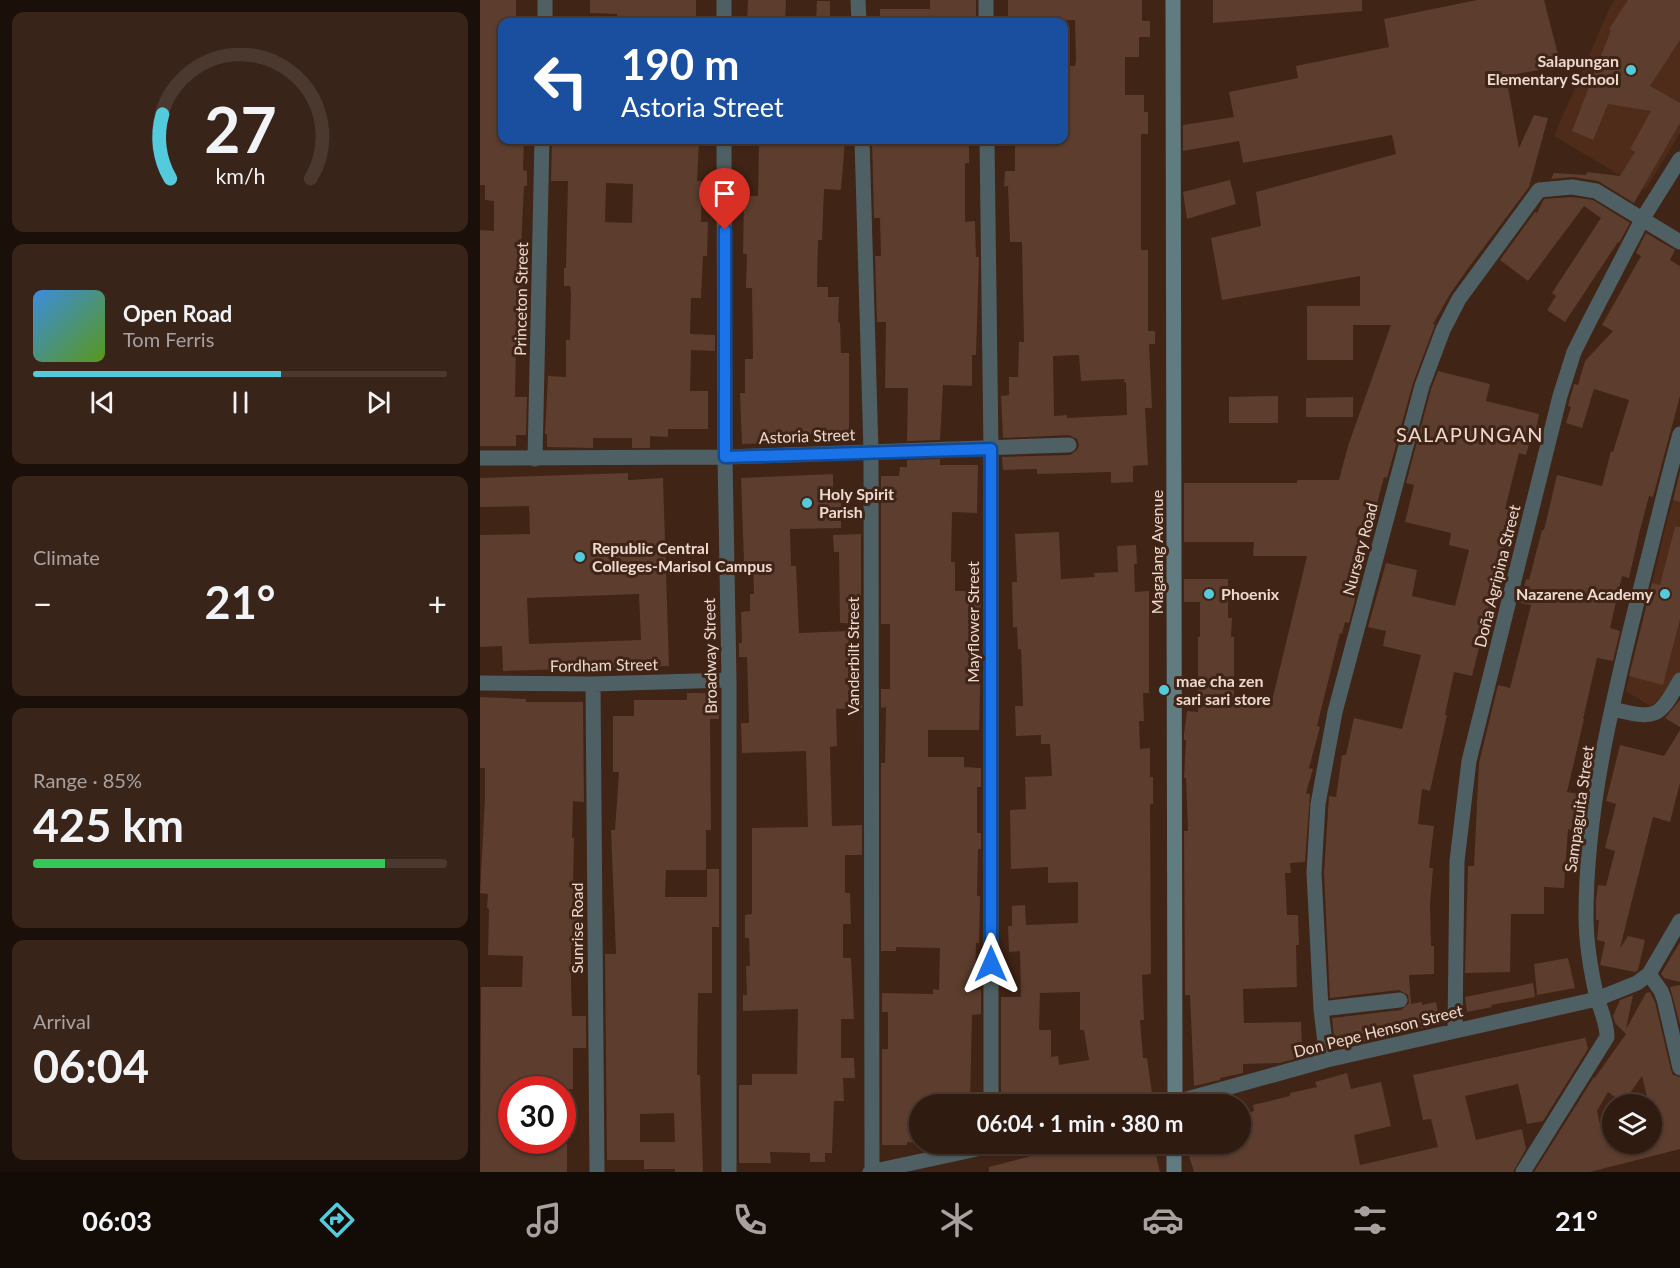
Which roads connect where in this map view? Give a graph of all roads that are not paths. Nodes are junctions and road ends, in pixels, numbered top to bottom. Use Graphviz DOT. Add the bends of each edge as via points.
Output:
graph roads {
  1 [pos="545,0"];
  2 [pos="724,0"];
  3 [pos="858,0"];
  4 [pos="986,0"];
  5 [pos="1173,0"];
  6 [pos="545,18"];
  7 [pos="724,18"];
  8 [pos="859,18"];
  9 [pos="986,18"];
  10 [pos="542,144"];
  11 [pos="724,144"];
  12 [pos="862,144"];
  13 [pos="987,144"];
  14 [pos="1680,159"];
  15 [pos="1643,218"];
  16 [pos="1680,242"];
  17 [pos="1680,434"];
  18 [pos="1069,445"];
  19 [pos="991,449"];
  20 [pos="871,451"];
  21 [pos="725,457"];
  22 [pos="480,458"];
  23 [pos="535,459"];
  24 [pos="729,680"];
  25 [pos="1680,680"];
  26 [pos="480,683"];
  27 [pos="593,684"];
  28 [pos="1613,709"];
  29 [pos="1680,921"];
  30 [pos="1649,974"];
  31 [pos="1597,999"];
  32 [pos="1400,1000"];
  33 [pos="1321,1009"];
  34 [pos="1455,1030"];
  35 [pos="1327,1060"];
  36 [pos="1680,1068"];
  37 [pos="991,1094"];
  38 [pos="1173,1094"];
  39 [pos="1205,1094"];
  40 [pos="951,1154"];
  41 [pos="1174,1154"];
  42 [pos="597,1172"];
  43 [pos="729,1172"];
  44 [pos="871,1172"];
  45 [pos="1174,1172"];
  46 [pos="1523,1172"];
  1 -- 6 [label="street"];
  2 -- 7 [label="street"];
  3 -- 8 [label="street"];
  4 -- 9 [label="street"];
  5 -- 38 [label="street, Magalang Avenue"];
  10 -- 23 [label="street, Princeton Street"];
  11 -- 21 [label="street, Broadway Street"];
  12 -- 20 [label="street, Vanderbilt Street"];
  13 -- 19 [label="street, Mayflower Street"];
  14 -- 15 [label="street, Doña Agripina Street"];
  15 -- 16 [label="street"];
  15 -- 33 [label="street, Nursery Road" via="1596,191 1572,187 1539,190 1459,299 1443,330 1422,386 1341,689 1318,804 1314,873"];
  15 -- 34 [label="street, Doña Agripina Street" via="1574,352 1468,761 1457,861"];
  17 -- 28 [label="street, Sampaguita Street"];
  18 -- 19 [label="street, Astoria Street"];
  19 -- 20 [label="street, Astoria Street"];
  19 -- 37 [label="street, Mayflower Street"];
  20 -- 21 [label="street, Astoria Street"];
  20 -- 44 [label="street, Vanderbilt Street"];
  21 -- 23 [label="street, Astoria Street"];
  21 -- 24 [label="street, Broadway Street"];
  22 -- 23 [label="street, Astoria Street"];
  24 -- 27 [label="street, Fordham Street"];
  24 -- 43 [label="street, Broadway Street"];
  25 -- 28 [label="street" via="1656,713 1649,716"];
  26 -- 27 [label="street, Fordham Street"];
  27 -- 42 [label="street, Sunrise Road"];
  28 -- 31 [label="street, Sampaguita Street" via="1598,788 1587,887 1586,919"];
  29 -- 30 [label="street"];
  30 -- 31 [label="street, Don Pepe Henson Street" via="1638,983"];
  30 -- 36 [label="street" via="1664,999"];
  31 -- 34 [label="street, Don Pepe Henson Street"];
  31 -- 46 [label="street, Sampaguita Street" via="1607,1037"];
  32 -- 33 [label="street"];
  33 -- 35 [label="street, Nursery Road"];
  34 -- 35 [label="street, Don Pepe Henson Street"];
  35 -- 39 [label="street, Don Pepe Henson Street"];
  40 -- 44 [label="street"];
  41 -- 45 [label="street"];
}
